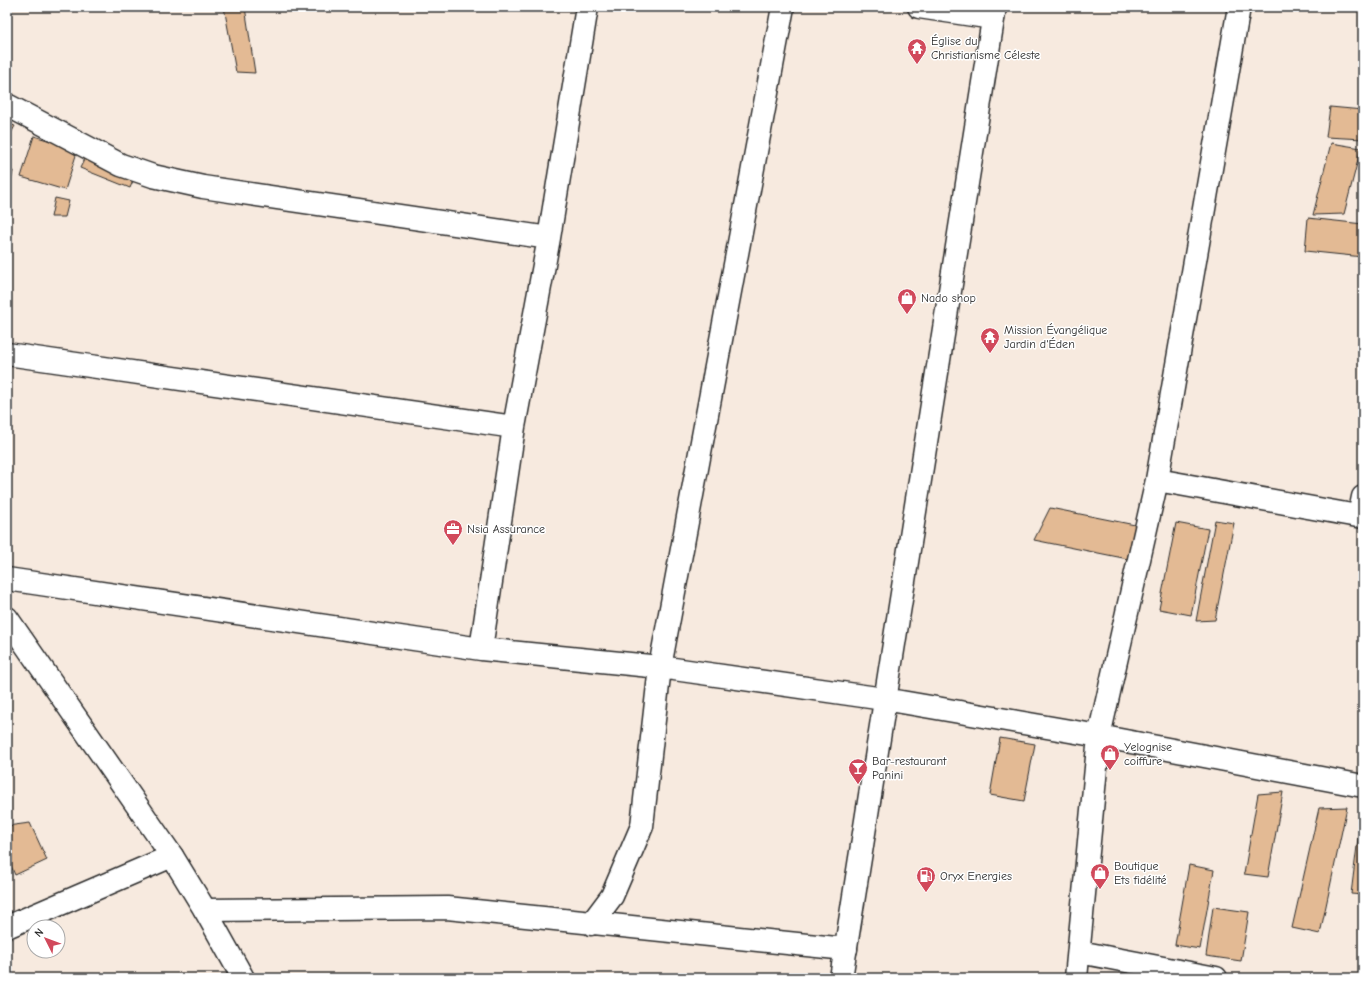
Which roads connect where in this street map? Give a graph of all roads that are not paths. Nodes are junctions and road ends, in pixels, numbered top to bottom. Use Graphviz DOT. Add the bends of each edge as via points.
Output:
graph roads {
  1 [pos="587,7"];
  2 [pos="783,7"];
  3 [pos="920,7"];
  4 [pos="1239,7"];
  5 [pos="994,12"];
  6 [pos="7,104"];
  7 [pos="549,238"];
  8 [pos="7,354"];
  9 [pos="514,427"];
  10 [pos="1157,480"];
  11 [pos="1362,510"];
  12 [pos="7,579"];
  13 [pos="7,618"];
  14 [pos="481,649"];
  15 [pos="660,667"];
  16 [pos="884,699"];
  17 [pos="1099,736"];
  18 [pos="1363,786"];
  19 [pos="172,856"];
  20 [pos="205,910"];
  21 [pos="9,923"];
  22 [pos="591,924"];
  23 [pos="846,949"];
  24 [pos="1080,952"];
  25 [pos="244,978"];
  26 [pos="841,978"];
  27 [pos="845,978"];
  28 [pos="1076,978"];
  29 [pos="1216,978"];
  1 -- 7 [label="street"];
  2 -- 15 [label="street"];
  3 -- 5 [label="street"];
  4 -- 10 [label="street"];
  5 -- 16 [label="street"];
  6 -- 7 [label="street" via="121,164 154,176 203,188"];
  7 -- 9 [label="street"];
  8 -- 9 [label="street"];
  9 -- 14 [label="street"];
  10 -- 11 [label="street"];
  10 -- 17 [label="street"];
  12 -- 14 [label="street"];
  13 -- 19 [label="street"];
  14 -- 15 [label="street"];
  15 -- 16 [label="street"];
  15 -- 22 [label="street" via="642,826 612,896"];
  16 -- 17 [label="street"];
  16 -- 23 [label="street"];
  17 -- 18 [label="street"];
  17 -- 24 [label="street"];
  19 -- 20 [label="street"];
  19 -- 21 [label="street"];
  20 -- 22 [label="street" via="447,908"];
  20 -- 25 [label="street"];
  22 -- 23 [label="street"];
  23 -- 26 [label="street"];
  24 -- 28 [label="street"];
  24 -- 29 [label="street"];
  26 -- 27 [label="street"];
}
